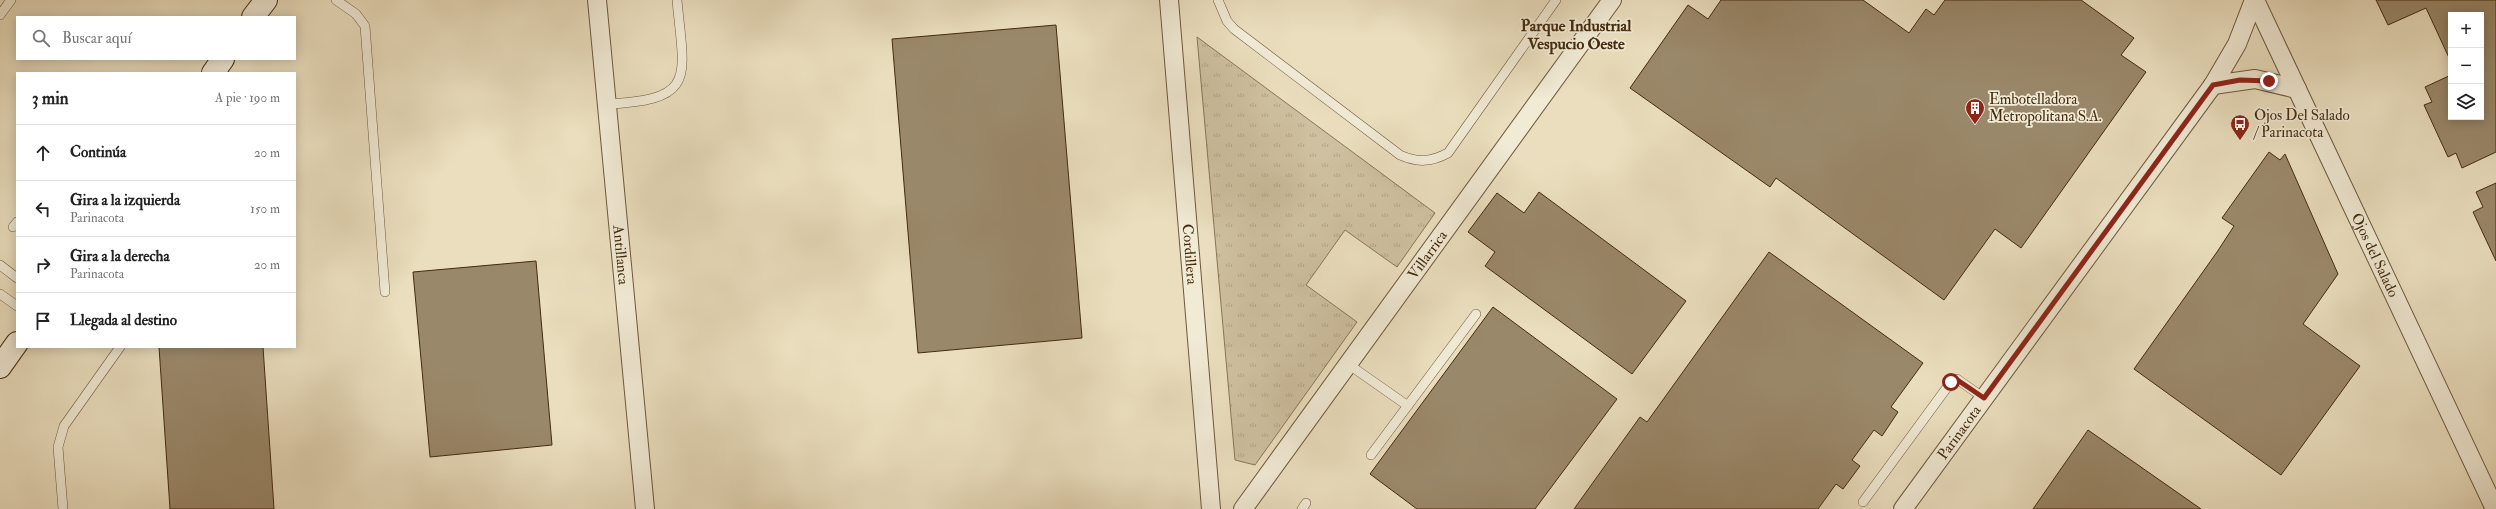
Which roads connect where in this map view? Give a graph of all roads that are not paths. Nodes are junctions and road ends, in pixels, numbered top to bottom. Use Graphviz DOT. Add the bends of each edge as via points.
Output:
graph roads {
  1 [pos="11,0"];
  2 [pos="266,0"];
  3 [pos="336,0"];
  4 [pos="597,0"];
  5 [pos="677,0"];
  6 [pos="1169,0"];
  7 [pos="1218,0"];
  8 [pos="1556,0"];
  9 [pos="1612,0"];
  10 [pos="2254,0"];
  11 [pos="0,15"];
  12 [pos="254,16"];
  13 [pos="222,60"];
  14 [pos="214,72"];
  15 [pos="2213,85"];
  16 [pos="2297,89"];
  17 [pos="607,104"];
  18 [pos="0,265"];
  19 [pos="16,277"];
  20 [pos="385,292"];
  21 [pos="0,294"];
  22 [pos="16,305"];
  23 [pos="1476,314"];
  24 [pos="16,344"];
  25 [pos="119,348"];
  26 [pos="1348,364"];
  27 [pos="0,367"];
  28 [pos="1984,398"];
  29 [pos="1408,406"];
  30 [pos="1372,455"];
  31 [pos="1863,502"];
  32 [pos="63,509"];
  33 [pos="645,509"];
  34 [pos="1211,509"];
  35 [pos="1243,509"];
  36 [pos="1903,509"];
  37 [pos="2496,509"];
  1 -- 11 [label="lane"];
  2 -- 12 [label="main road"];
  3 -- 20 [label="lane" via="356,14 365,26"];
  4 -- 17 [label="street, Antillanca"];
  5 -- 17 [label="lane" via="683,64 682,76 675,87 656,98 637,103"];
  6 -- 34 [label="street, Cordillera"];
  7 -- 8 [label="lane" via="1220,10 1234,29 1400,155 1411,160 1426,161 1448,153"];
  9 -- 26 [label="street, Villarrica"];
  10 -- 15 [label="street, Parinacota" via="2237,44"];
  10 -- 16 [label="street, Ojos del Salado"];
  13 -- 14 [label="main road"];
  15 -- 16 [label="street" via="2255,79"];
  15 -- 28 [label="street, Parinacota"];
  16 -- 37 [label="street, Ojos del Salado"];
  17 -- 33 [label="street, Antillanca"];
  18 -- 19 [label="lane"];
  21 -- 22 [label="lane"];
  23 -- 29 [label="lane"];
  24 -- 27 [label="main road"];
  25 -- 32 [label="lane" via="64,426 59,438"];
  26 -- 29 [label="lane"];
  26 -- 35 [label="street, Villarrica"];
  28 -- 31 [label="lane" via="1956,379 1951,382"];
  28 -- 36 [label="street, Parinacota"];
  29 -- 30 [label="lane"];
}
